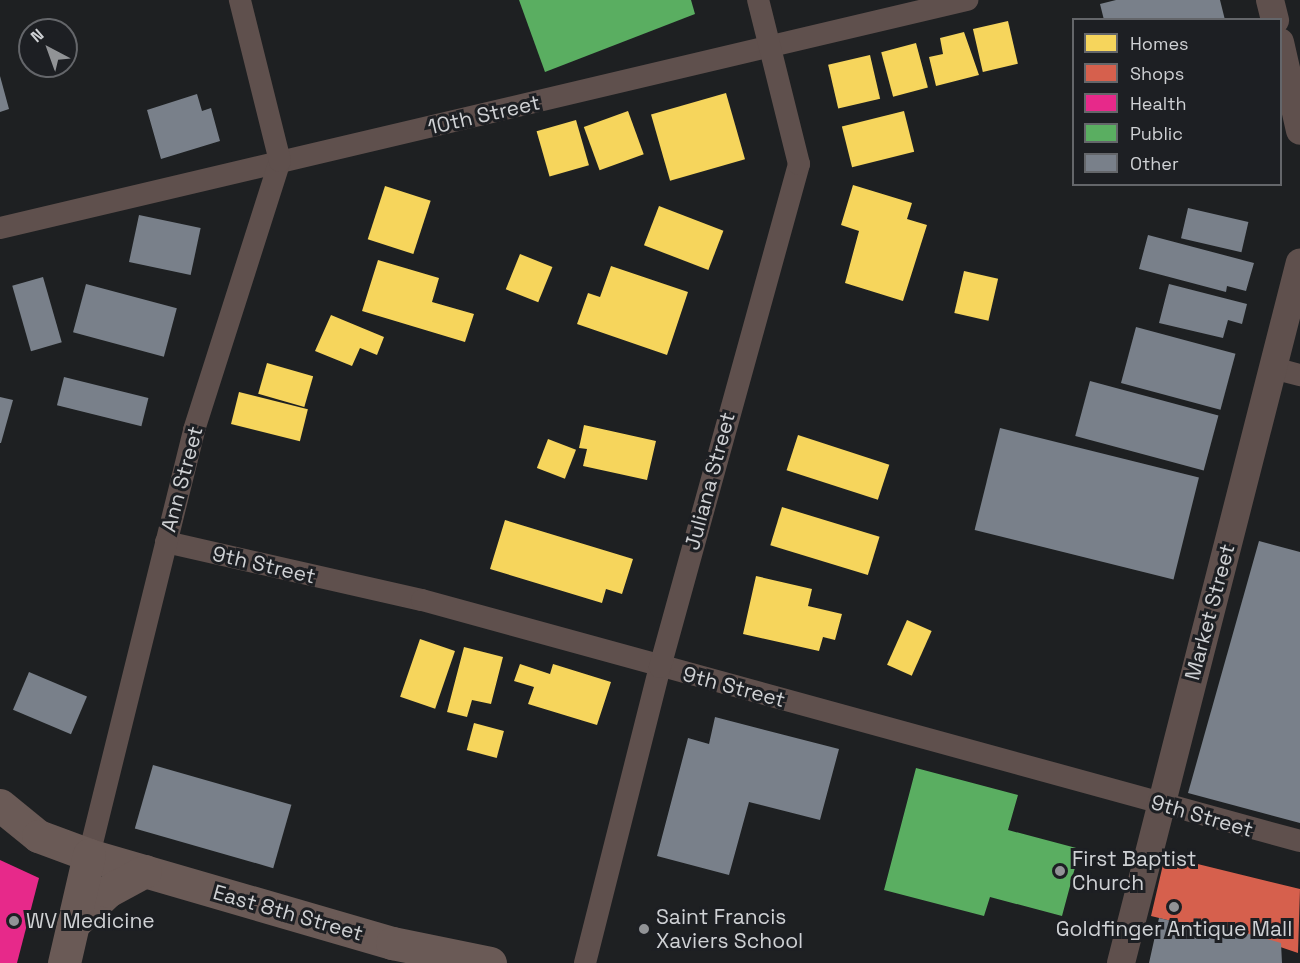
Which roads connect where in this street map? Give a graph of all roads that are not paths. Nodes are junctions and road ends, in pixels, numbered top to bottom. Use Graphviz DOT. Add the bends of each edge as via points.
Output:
graph roads {
  1 [pos="240,0"];
  2 [pos="758,0"];
  3 [pos="967,0"];
  4 [pos="1270,0"];
  5 [pos="1274,18"];
  6 [pos="1282,47"];
  7 [pos="770,49"];
  8 [pos="1300,131"];
  9 [pos="280,161"];
  10 [pos="0,228"];
  11 [pos="1300,262"];
  12 [pos="1273,368"];
  13 [pos="1300,375"];
  14 [pos="166,542"];
  15 [pos="660,667"];
  16 [pos="1159,804"];
  17 [pos="0,805"];
  18 [pos="1300,841"];
  19 [pos="89,855"];
  20 [pos="144,871"];
  21 [pos="73,924"];
  22 [pos="64,963"];
  23 [pos="490,963"];
  24 [pos="585,963"];
  25 [pos="1121,963"];
  1 -- 9 [label="street"];
  2 -- 7 [label="street, Juliana Street"];
  3 -- 7 [label="street, 10th Street"];
  4 -- 5 [label="street"];
  6 -- 8 [label="street"];
  7 -- 9 [label="street, 10th Street"];
  7 -- 15 [label="street, Juliana Street" via="799,164"];
  9 -- 10 [label="street, 10th Street"];
  9 -- 14 [label="street, Ann Street" via="194,430"];
  11 -- 12 [label="street, Market Street"];
  12 -- 13 [label="street"];
  12 -- 16 [label="street, Market Street"];
  14 -- 15 [label="street, 9th Street" via="422,600"];
  14 -- 19 [label="street, Ann Street"];
  15 -- 16 [label="street, 9th Street"];
  15 -- 24 [label="street, Juliana Street"];
  16 -- 18 [label="street, 9th Street"];
  16 -- 25 [label="street, Market Street"];
  17 -- 19 [label="main road, East 8th Street" via="38,836"];
  19 -- 20 [label="main road, East 8th Street"];
  19 -- 21 [label="main road, Ann Street"];
  20 -- 21 [label="main road" via="108,891"];
  20 -- 23 [label="main road, East 8th Street" via="392,944"];
  21 -- 22 [label="main road, Ann Street"];
}
